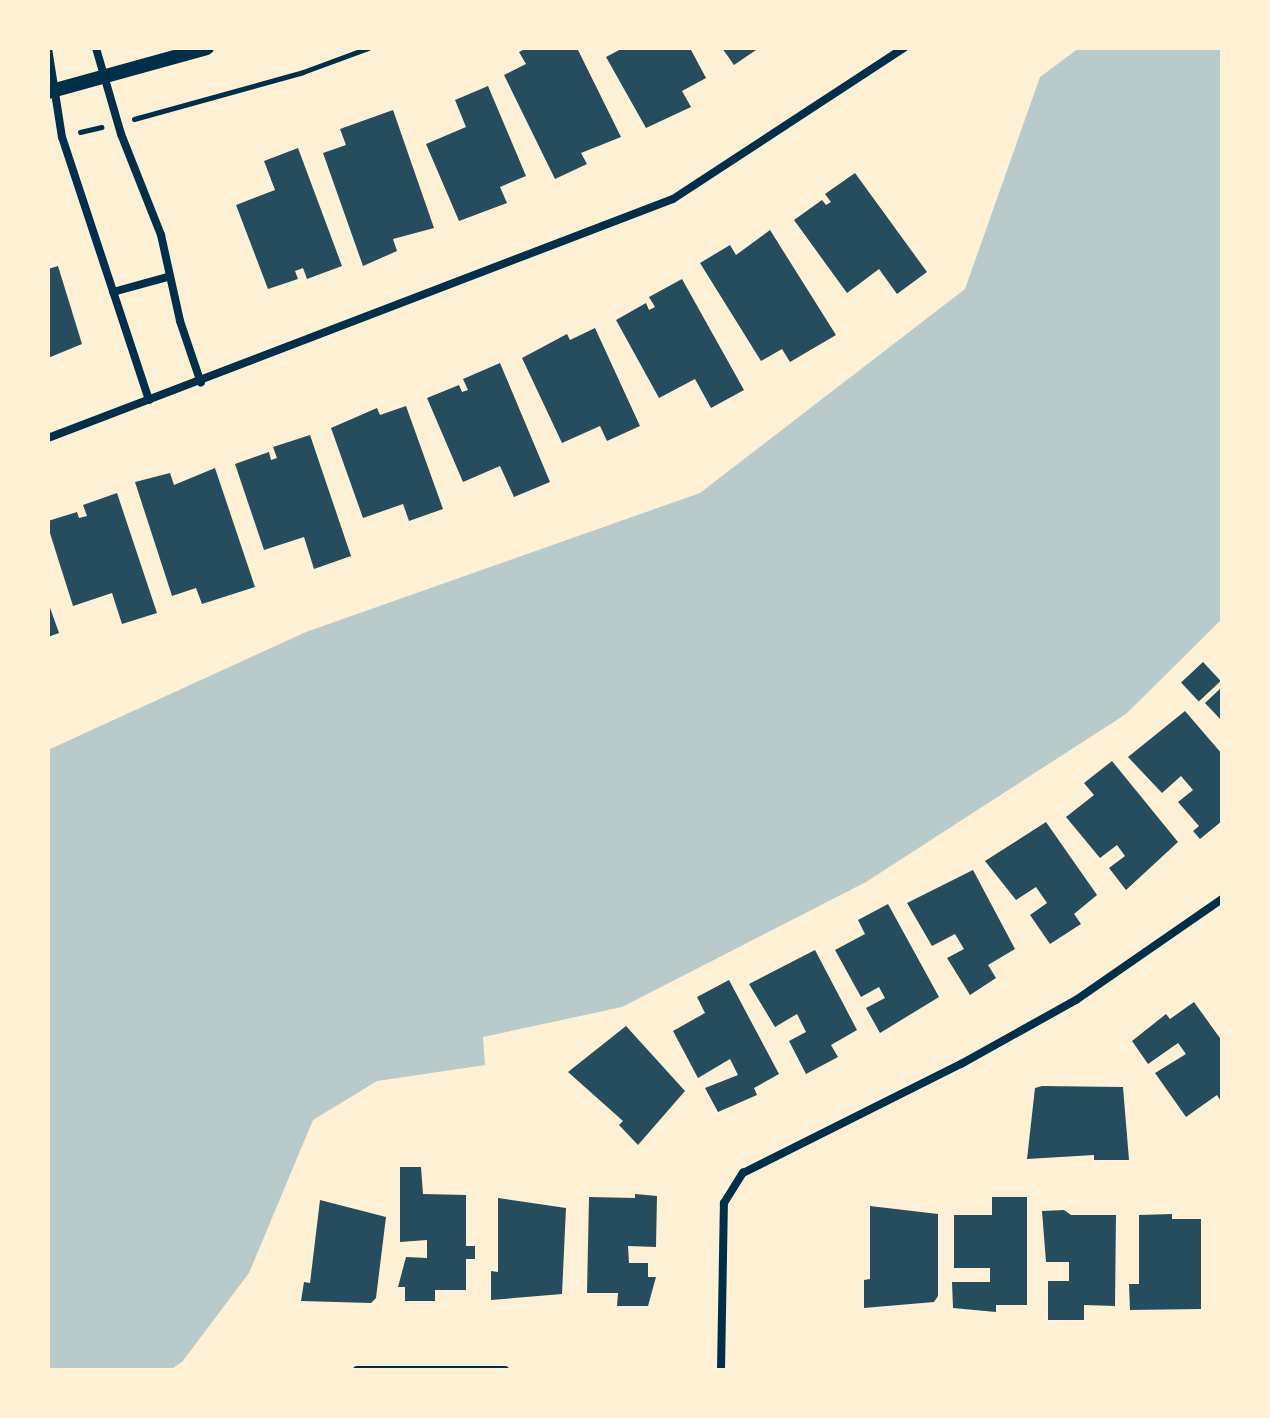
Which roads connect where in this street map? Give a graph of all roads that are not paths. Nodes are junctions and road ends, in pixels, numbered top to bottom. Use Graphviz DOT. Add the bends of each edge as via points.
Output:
graph roads {
  1 [pos="48,48"];
  2 [pos="96,48"];
  3 [pos="207,48"];
  4 [pos="904,48"];
  5 [pos="105,77"];
  6 [pos="51,91"];
  7 [pos="168,277"];
  8 [pos="113,292"];
  9 [pos="201,383"];
  10 [pos="149,400"];
  11 [pos="48,438"];
  12 [pos="1222,899"];
  13 [pos="357,1370"];
  14 [pos="505,1370"];
  15 [pos="721,1370"];
  1 -- 6 [label="street"];
  2 -- 5 [label="street"];
  3 -- 5 [label="street"];
  4 -- 9 [label="street" via="673,199"];
  5 -- 6 [label="street"];
  5 -- 7 [label="street" via="161,235"];
  6 -- 8 [label="street"];
  7 -- 8 [label="street"];
  7 -- 9 [label="street"];
  8 -- 10 [label="street"];
  9 -- 10 [label="street"];
  10 -- 11 [label="street"];
  12 -- 15 [label="street" via="1076,1000 743,1173 724,1203"];
  13 -- 14 [label="street"];
}
